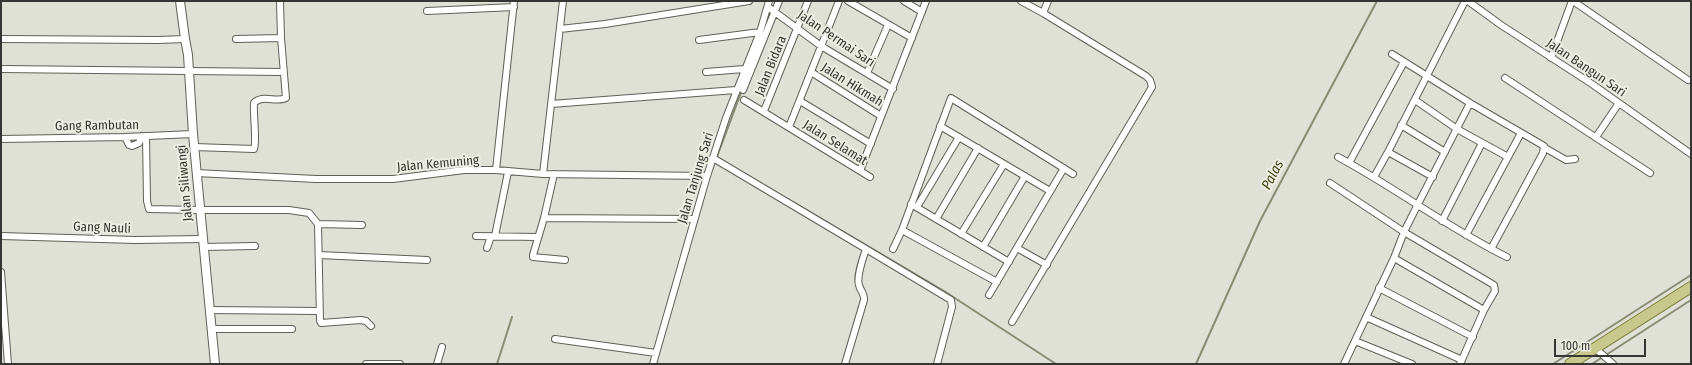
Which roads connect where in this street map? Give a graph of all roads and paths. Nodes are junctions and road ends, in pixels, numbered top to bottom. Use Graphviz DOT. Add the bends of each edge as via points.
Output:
graph roads {
  1 [pos="180,1"];
  2 [pos="280,1"];
  3 [pos="563,1"];
  4 [pos="749,1"];
  5 [pos="779,1"];
  6 [pos="808,1"];
  7 [pos="839,1"];
  8 [pos="848,1"];
  9 [pos="904,1"];
  10 [pos="926,1"];
  11 [pos="1021,1"];
  12 [pos="1048,1"];
  13 [pos="1465,1"];
  14 [pos="1468,1"];
  15 [pos="1573,1"];
  16 [pos="514,4"];
  17 [pos="771,7"];
  18 [pos="427,11"];
  19 [pos="922,12"];
  20 [pos="1043,13"];
  21 [pos="888,25"];
  22 [pos="798,28"];
  23 [pos="560,29"];
  24 [pos="760,32"];
  25 [pos="281,38"];
  26 [pos="912,38"];
  27 [pos="1,39"];
  28 [pos="185,39"];
  29 [pos="236,39"];
  30 [pos="699,40"];
  31 [pos="821,46"];
  32 [pos="1392,54"];
  33 [pos="1551,58"];
  34 [pos="1404,62"];
  35 [pos="1,69"];
  36 [pos="190,71"];
  37 [pos="283,72"];
  38 [pos="706,72"];
  39 [pos="746,72"];
  40 [pos="811,72"];
  41 [pos="866,73"];
  42 [pos="1428,76"];
  43 [pos="1505,78"];
  44 [pos="1688,80"];
  45 [pos="893,89"];
  46 [pos="736,90"];
  47 [pos="743,90"];
  48 [pos="744,100"];
  49 [pos="1415,100"];
  50 [pos="800,101"];
  51 [pos="1470,103"];
  52 [pos="1620,103"];
  53 [pos="552,104"];
  54 [pos="764,111"];
  55 [pos="881,116"];
  56 [pos="1401,125"];
  57 [pos="940,126"];
  58 [pos="789,127"];
  59 [pos="1457,129"];
  60 [pos="1521,133"];
  61 [pos="193,134"];
  62 [pos="144,136"];
  63 [pos="959,137"];
  64 [pos="1596,138"];
  65 [pos="1,139"];
  66 [pos="1482,143"];
  67 [pos="871,144"];
  68 [pos="194,147"];
  69 [pos="978,148"];
  70 [pos="1545,148"];
  71 [pos="1388,152"];
  72 [pos="1445,152"];
  73 [pos="1691,154"];
  74 [pos="1338,157"];
  75 [pos="1508,157"];
  76 [pos="715,159"];
  77 [pos="1575,159"];
  78 [pos="1349,163"];
  79 [pos="1004,164"];
  80 [pos="1064,168"];
  81 [pos="496,170"];
  82 [pos="860,170"];
  83 [pos="196,172"];
  84 [pos="508,172"];
  85 [pos="1650,172"];
  86 [pos="543,174"];
  87 [pos="554,174"];
  88 [pos="1073,174"];
  89 [pos="707,176"];
  90 [pos="1025,176"];
  91 [pos="870,177"];
  92 [pos="1374,177"];
  93 [pos="1433,177"];
  94 [pos="1330,183"];
  95 [pos="1050,191"];
  96 [pos="1418,204"];
  97 [pos="914,205"];
  98 [pos="199,210"];
  99 [pos="544,218"];
  100 [pos="694,219"];
  101 [pos="936,219"];
  102 [pos="1442,221"];
  103 [pos="318,224"];
  104 [pos="362,225"];
  105 [pos="902,230"];
  106 [pos="1404,232"];
  107 [pos="961,234"];
  108 [pos="1466,235"];
  109 [pos="1,236"];
  110 [pos="476,236"];
  111 [pos="493,236"];
  112 [pos="537,237"];
  113 [pos="203,243"];
  114 [pos="255,246"];
  115 [pos="983,247"];
  116 [pos="487,248"];
  117 [pos="1017,248"];
  118 [pos="866,249"];
  119 [pos="893,249"];
  120 [pos="1491,249"];
  121 [pos="319,254"];
  122 [pos="1507,257"];
  123 [pos="1394,258"];
  124 [pos="427,260"];
  125 [pos="565,260"];
  126 [pos="1009,262"];
  127 [pos="1047,265"];
  128 [pos="1,269"];
  129 [pos="1,272"];
  130 [pos="997,282"];
  131 [pos="1691,287"];
  132 [pos="1379,288"];
  133 [pos="990,295"];
  134 [pos="209,310"];
  135 [pos="1484,310"];
  136 [pos="319,311"];
  137 [pos="1366,317"];
  138 [pos="1012,322"];
  139 [pos="372,326"];
  140 [pos="211,329"];
  141 [pos="292,329"];
  142 [pos="1473,337"];
  143 [pos="554,339"];
  144 [pos="1355,341"];
  145 [pos="442,347"];
  146 [pos="1597,350"];
  147 [pos="656,353"];
  148 [pos="1461,362"];
  149 [pos="8,364"];
  150 [pos="215,364"];
  151 [pos="366,364"];
  152 [pos="400,364"];
  153 [pos="437,364"];
  154 [pos="653,364"];
  155 [pos="845,364"];
  156 [pos="936,364"];
  157 [pos="1344,364"];
  158 [pos="1412,364"];
  159 [pos="1570,364"];
  160 [pos="1613,364"];
  1 -- 28 [label="street, Jalan Siliwangi"];
  2 -- 25 [label="street"];
  3 -- 23 [label="street"];
  4 -- 23 [label="street"];
  5 -- 17 [label="street"];
  6 -- 22 [label="street, Jalan Bidara"];
  7 -- 31 [label="street"];
  8 -- 21 [label="street"];
  9 -- 19 [label="street"];
  10 -- 19 [label="street"];
  11 -- 20 [label="street"];
  12 -- 20 [label="street"];
  13 -- 42 [label="street"];
  14 -- 33 [label="street, Jalan Bangun Sari"];
  15 -- 33 [label="street"];
  15 -- 44 [label="street"];
  16 -- 18 [label="street"];
  16 -- 81 [label="street"];
  17 -- 22 [label="street, Jalan Permai Sari"];
  17 -- 24 [label="street, Jalan Tanjung Sari"];
  17 -- 39 [label="street"];
  19 -- 26 [label="street"];
  20 -- 127 [label="street" via="1146,76 1152,87"];
  21 -- 26 [label="street"];
  21 -- 41 [label="street"];
  22 -- 31 [label="street, Jalan Permai Sari"];
  22 -- 54 [label="street, Jalan Bidara"];
  23 -- 53 [label="street"];
  24 -- 30 [label="street"];
  24 -- 39 [label="street, Jalan Tanjung Sari"];
  25 -- 29 [label="street"];
  25 -- 37 [label="street"];
  26 -- 45 [label="street"];
  27 -- 28 [label="street"];
  28 -- 36 [label="street, Jalan Siliwangi"];
  31 -- 40 [label="street"];
  31 -- 41 [label="street, Jalan Permai Sari"];
  32 -- 34 [label="street"];
  33 -- 52 [label="street, Jalan Bangun Sari"];
  34 -- 42 [label="street"];
  34 -- 78 [label="street"];
  35 -- 36 [label="street"];
  36 -- 37 [label="street"];
  36 -- 61 [label="street, Jalan Siliwangi"];
  37 -- 68 [label="street" via="286,98 261,99 254,103 254,149"];
  38 -- 39 [label="street"];
  39 -- 46 [label="street, Jalan Tanjung Sari"];
  39 -- 47 [label="street"];
  40 -- 50 [label="street"];
  40 -- 55 [label="street, Jalan Hikmah"];
  41 -- 45 [label="street, Jalan Permai Sari"];
  42 -- 49 [label="street"];
  42 -- 51 [label="street"];
  43 -- 64 [label="street"];
  45 -- 55 [label="street"];
  46 -- 53 [label="street"];
  46 -- 76 [label="street, Jalan Tanjung Sari"];
  48 -- 54 [label="street, Jalan Selamat"];
  49 -- 56 [label="street"];
  49 -- 59 [label="street"];
  50 -- 58 [label="street"];
  50 -- 67 [label="street"];
  51 -- 59 [label="street"];
  51 -- 60 [label="street"];
  52 -- 64 [label="street"];
  52 -- 73 [label="street, Jalan Bangun Sari"];
  53 -- 86 [label="street"];
  54 -- 58 [label="street, Jalan Selamat"];
  55 -- 67 [label="street"];
  56 -- 71 [label="street"];
  56 -- 72 [label="street"];
  57 -- 63 [label="street"];
  57 -- 80 [label="street" via="951,98"];
  57 -- 97 [label="street"];
  58 -- 82 [label="street, Jalan Selamat"];
  59 -- 66 [label="street"];
  59 -- 72 [label="street"];
  60 -- 70 [label="street"];
  60 -- 75 [label="street"];
  61 -- 62 [label="street, Gang Rambutan"];
  61 -- 68 [label="street, Jalan Siliwangi"];
  62 -- 65 [label="street, Gang Rambutan"];
  62 -- 98 [label="street" via="147,202 150,209"];
  63 -- 69 [label="street"];
  63 -- 97 [label="street"];
  64 -- 85 [label="street"];
  66 -- 75 [label="street"];
  66 -- 102 [label="street"];
  67 -- 82 [label="street"];
  68 -- 83 [label="street, Jalan Siliwangi"];
  69 -- 79 [label="street"];
  69 -- 101 [label="street"];
  70 -- 77 [label="street" via="1566,160"];
  70 -- 120 [label="street"];
  71 -- 92 [label="street"];
  71 -- 93 [label="street"];
  72 -- 93 [label="street"];
  74 -- 78 [label="street"];
  75 -- 108 [label="street"];
  76 -- 89 [label="street, Jalan Tanjung Sari"];
  76 -- 118 [label="street"];
  78 -- 92 [label="street"];
  79 -- 90 [label="street"];
  79 -- 107 [label="street"];
  80 -- 88 [label="street"];
  80 -- 95 [label="street"];
  81 -- 83 [label="street, Jalan Kemuning" via="464,170 393,179 316,179"];
  81 -- 84 [label="street, Jalan Kemuning"];
  82 -- 91 [label="street, Jalan Selamat"];
  83 -- 98 [label="street, Jalan Siliwangi"];
  84 -- 86 [label="street, Jalan Kemuning"];
  84 -- 111 [label="street"];
  86 -- 87 [label="street, Jalan Kemuning"];
  87 -- 89 [label="street, Jalan Kemuning"];
  87 -- 99 [label="street"];
  89 -- 100 [label="street, Jalan Tanjung Sari"];
  90 -- 95 [label="street"];
  90 -- 115 [label="street"];
  92 -- 96 [label="street"];
  93 -- 96 [label="street"];
  94 -- 106 [label="street"];
  95 -- 117 [label="street"];
  96 -- 102 [label="street"];
  96 -- 106 [label="street"];
  97 -- 101 [label="street"];
  97 -- 105 [label="street"];
  98 -- 103 [label="street" via="300,210 309,213"];
  98 -- 113 [label="street, Jalan Siliwangi"];
  99 -- 100 [label="street"];
  99 -- 112 [label="street"];
  100 -- 147 [label="street, Jalan Tanjung Sari"];
  101 -- 107 [label="street"];
  102 -- 108 [label="street"];
  103 -- 104 [label="street"];
  103 -- 121 [label="street"];
  105 -- 119 [label="street"];
  105 -- 130 [label="street"];
  106 -- 123 [label="street"];
  106 -- 135 [label="street" via="1494,285 1495,291"];
  107 -- 115 [label="street"];
  108 -- 120 [label="street"];
  109 -- 113 [label="street, Gang Nauli"];
  110 -- 111 [label="street"];
  111 -- 112 [label="street"];
  111 -- 116 [label="street"];
  112 -- 125 [label="street" via="533,257"];
  113 -- 114 [label="street, Gang Nauli"];
  113 -- 134 [label="street, Jalan Siliwangi"];
  115 -- 126 [label="street"];
  117 -- 126 [label="street"];
  117 -- 127 [label="street"];
  118 -- 155 [label="street" via="858,280 864,300"];
  118 -- 156 [label="street" via="951,300 952,307"];
  120 -- 122 [label="street"];
  121 -- 124 [label="street"];
  121 -- 136 [label="street"];
  123 -- 132 [label="street"];
  123 -- 135 [label="street"];
  126 -- 130 [label="street"];
  127 -- 138 [label="street"];
  128 -- 129 [label="street"];
  129 -- 149 [label="street"];
  130 -- 133 [label="street"];
  131 -- 146 [label="main road"];
  132 -- 137 [label="street"];
  132 -- 142 [label="street"];
  134 -- 136 [label="street"];
  134 -- 140 [label="street, Jalan Siliwangi"];
  135 -- 142 [label="street"];
  136 -- 139 [label="street" via="321,323 361,320"];
  137 -- 144 [label="street"];
  137 -- 148 [label="street"];
  140 -- 141 [label="street"];
  140 -- 150 [label="street, Jalan Siliwangi"];
  142 -- 148 [label="street"];
  143 -- 147 [label="street"];
  144 -- 157 [label="street"];
  144 -- 158 [label="street"];
  145 -- 153 [label="street"];
  146 -- 159 [label="main road"];
  146 -- 160 [label="street"];
  147 -- 154 [label="street, Jalan Tanjung Sari"];
  151 -- 152 [label="street"];
}
